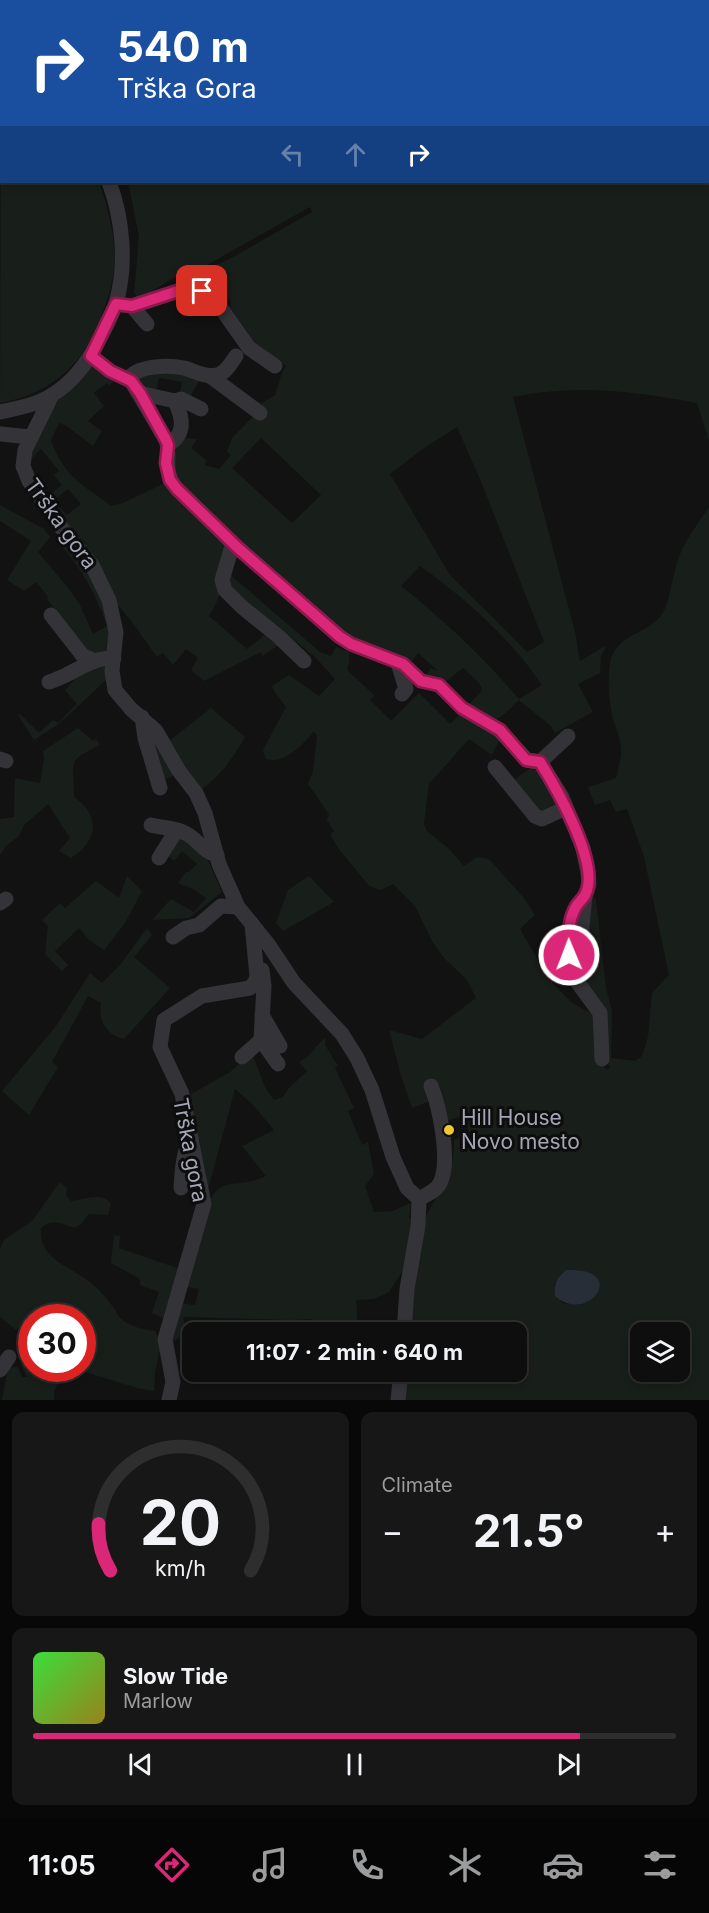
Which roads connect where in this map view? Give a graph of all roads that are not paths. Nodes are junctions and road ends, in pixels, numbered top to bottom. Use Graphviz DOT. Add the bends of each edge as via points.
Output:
graph roads {
  1 [pos="109,183"];
  2 [pos="116,304"];
  3 [pos="132,306"];
  4 [pos="147,324"];
  5 [pos="91,356"];
  6 [pos="237,356"];
  7 [pos="275,366"];
  8 [pos="210,376"];
  9 [pos="135,387"];
  10 [pos="52,395"];
  11 [pos="175,401"];
  12 [pos="201,410"];
  13 [pos="0,412"];
  14 [pos="260,413"];
  15 [pos="1,434"];
  16 [pos="30,437"];
  17 [pos="168,445"];
  18 [pos="233,543"];
  19 [pos="51,615"];
  20 [pos="351,644"];
  21 [pos="114,658"];
  22 [pos="95,661"];
  23 [pos="304,662"];
  24 [pos="356,662"];
  25 [pos="398,663"];
  26 [pos="49,682"];
  27 [pos="402,694"];
  28 [pos="142,717"];
  29 [pos="568,736"];
  30 [pos="540,762"];
  31 [pos="495,767"];
  32 [pos="160,788"];
  33 [pos="566,808"];
  34 [pos="152,825"];
  35 [pos="176,831"];
  36 [pos="217,855"];
  37 [pos="159,858"];
  38 [pos="585,896"];
  39 [pos="238,907"];
  40 [pos="252,924"];
  41 [pos="173,937"];
  42 [pos="569,955"];
  43 [pos="257,963"];
  44 [pos="262,1015"];
  45 [pos="261,1040"];
  46 [pos="280,1046"];
  47 [pos="242,1057"];
  48 [pos="602,1059"];
  49 [pos="278,1064"];
  50 [pos="431,1086"];
  51 [pos="449,1130"];
  52 [pos="191,1138"];
  53 [pos="441,1182"];
  54 [pos="181,1188"];
  55 [pos="419,1199"];
  56 [pos="405,1322"];
  57 [pos="400,1382"];
  58 [pos="169,1400"];
  59 [pos="398,1400"];
  1 -- 2 [label="street" via="123,259"];
  2 -- 3 [label="street"];
  2 -- 5 [label="street"];
  3 -- 4 [label="street"];
  3 -- 7 [label="street" via="178,291 202,291 218,304 249,348"];
  5 -- 9 [label="street"];
  5 -- 10 [label="street" via="74,378"];
  6 -- 8 [label="street" via="226,370"];
  8 -- 9 [label="street" via="172,367 143,369 130,377"];
  8 -- 14 [label="street"];
  9 -- 11 [label="street"];
  9 -- 17 [label="street"];
  10 -- 13 [label="street" via="29,406"];
  10 -- 16 [label="street, Trška gora"];
  11 -- 12 [label="street" via="181,399"];
  11 -- 17 [label="street" via="182,433"];
  15 -- 16 [label="street"];
  16 -- 21 [label="street, Trška gora" via="23,458 24,473 100,579 114,621"];
  17 -- 18 [label="street" via="166,463 170,480"];
  18 -- 20 [label="street" via="326,627"];
  18 -- 23 [label="street" via="222,580 225,590"];
  19 -- 22 [label="street" via="83,656"];
  20 -- 24 [label="street"];
  20 -- 25 [label="street"];
  21 -- 22 [label="street"];
  21 -- 28 [label="street, Trška gora" via="116,690"];
  22 -- 26 [label="street"];
  25 -- 27 [label="street" via="406,690"];
  25 -- 30 [label="street" via="421,681 439,685 462,708 500,730 526,760"];
  28 -- 32 [label="street"];
  28 -- 36 [label="street, Trška gora" via="156,731 196,793"];
  29 -- 30 [label="street"];
  30 -- 33 [label="street"];
  31 -- 33 [label="street" via="535,816 542,819"];
  33 -- 38 [label="street" via="583,848 589,885"];
  34 -- 35 [label="street"];
  35 -- 36 [label="street" via="183,831 208,853"];
  35 -- 37 [label="street"];
  36 -- 39 [label="street, Trška gora"];
  38 -- 42 [label="street" via="568,925"];
  38 -- 48 [label="street" via="580,946 574,964 578,983 600,1013"];
  39 -- 40 [label="street, Trška gora"];
  39 -- 41 [label="street" via="221,906 199,925"];
  40 -- 43 [label="street, Trška gora"];
  40 -- 55 [label="street, Trška gora" via="294,983 342,1034 357,1058 406,1188"];
  43 -- 44 [label="street, Trška gora" via="263,972"];
  43 -- 52 [label="street, Trška gora" via="255,982 250,988 202,996 164,1020 160,1047 182,1094"];
  44 -- 45 [label="street, Trška gora"];
  44 -- 46 [label="street"];
  45 -- 47 [label="street"];
  45 -- 49 [label="street"];
  50 -- 53 [label="street" via="438,1102 442,1131"];
  51 -- 53 [label="street" via="452,1155"];
  52 -- 54 [label="street"];
  52 -- 58 [label="street, Trška gora" via="204,1204 165,1340 173,1382"];
  53 -- 55 [label="street" via="428,1196"];
  55 -- 56 [label="street"];
  57 -- 59 [label="street"];
}
